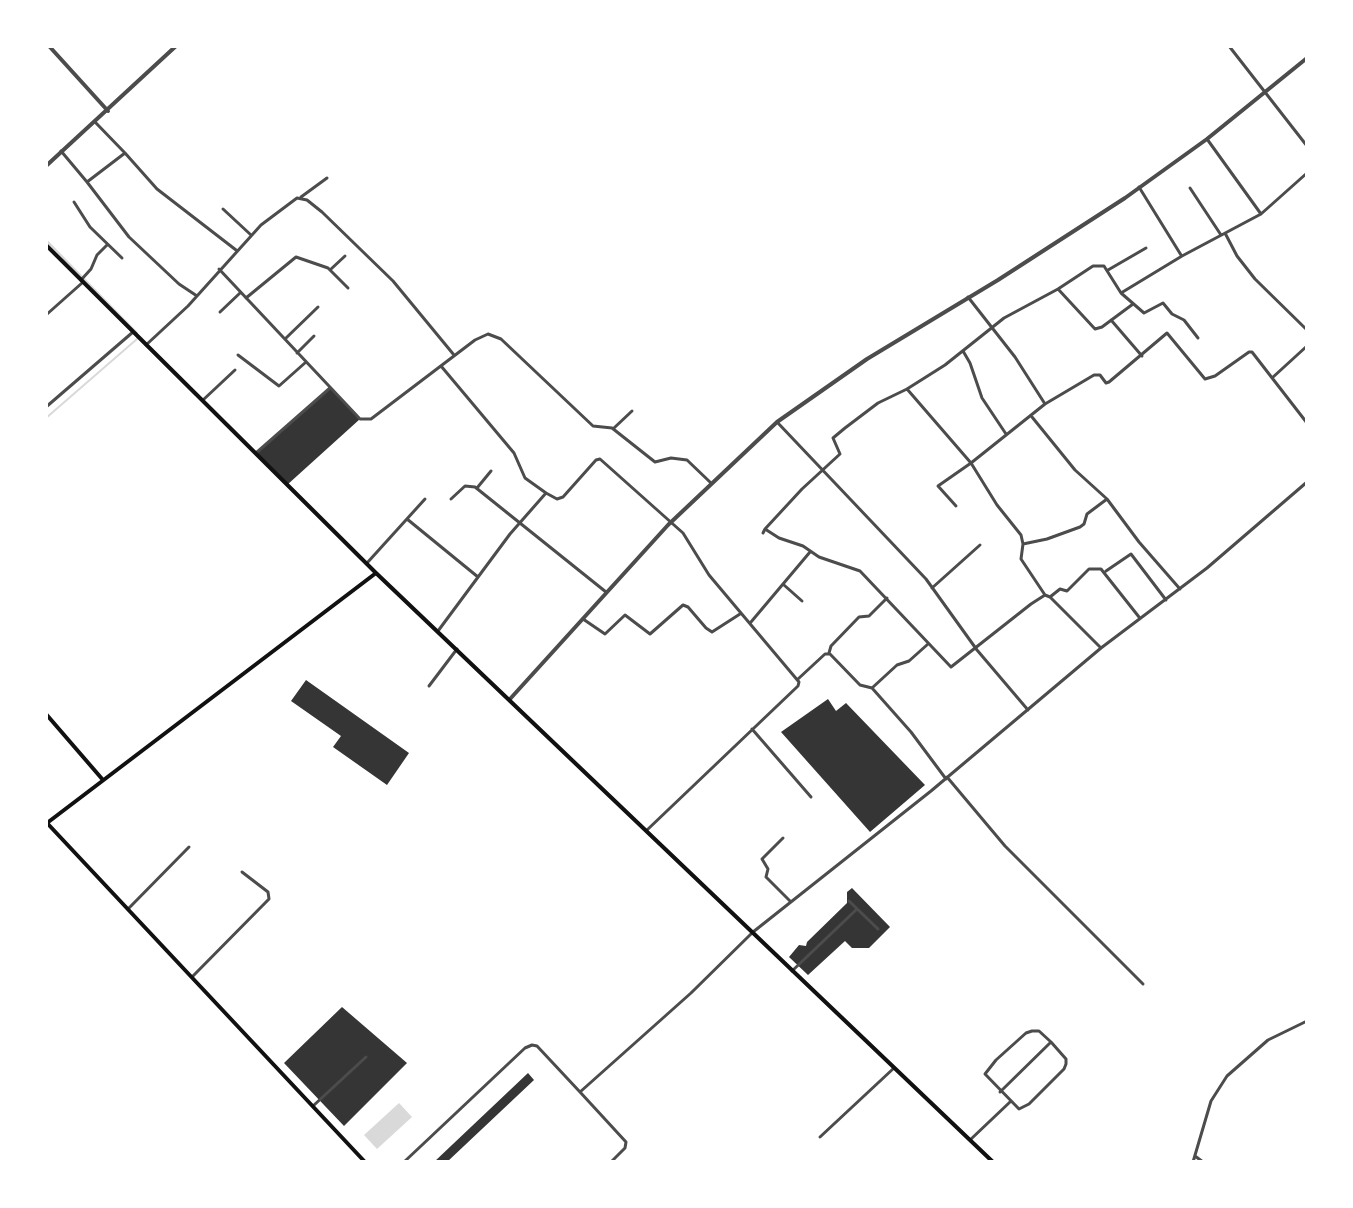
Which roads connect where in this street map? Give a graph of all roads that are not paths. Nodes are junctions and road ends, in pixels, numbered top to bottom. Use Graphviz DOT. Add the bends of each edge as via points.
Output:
graph roads {
  1 [pos="49,46"];
  2 [pos="176,46"];
  3 [pos="1229,46"];
  4 [pos="1306,60"];
  5 [pos="1266,93"];
  6 [pos="108,111"];
  7 [pos="95,122"];
  8 [pos="1207,139"];
  9 [pos="1307,146"];
  10 [pos="61,151"];
  11 [pos="125,153"];
  12 [pos="46,166"];
  13 [pos="1307,173"];
  14 [pos="327,178"];
  15 [pos="1301,179"];
  16 [pos="1307,179"];
  17 [pos="87,182"];
  18 [pos="1139,187"];
  19 [pos="1190,188"];
  20 [pos="300,198"];
  21 [pos="74,202"];
  22 [pos="223,209"];
  23 [pos="1261,214"];
  24 [pos="1223,234"];
  25 [pos="251,235"];
  26 [pos="46,245"];
  27 [pos="107,245"];
  28 [pos="1146,248"];
  29 [pos="236,251"];
  30 [pos="345,256"];
  31 [pos="1182,256"];
  32 [pos="122,258"];
  33 [pos="219,269"];
  34 [pos="330,270"];
  35 [pos="1108,270"];
  36 [pos="82,280"];
  37 [pos="348,288"];
  38 [pos="1058,289"];
  39 [pos="241,293"];
  40 [pos="1121,293"];
  41 [pos="197,297"];
  42 [pos="968,297"];
  43 [pos="246,298"];
  44 [pos="1134,304"];
  45 [pos="318,307"];
  46 [pos="220,312"];
  47 [pos="46,315"];
  48 [pos="1111,320"];
  49 [pos="993,327"];
  50 [pos="1307,330"];
  51 [pos="134,333"];
  52 [pos="314,336"];
  53 [pos="1198,338"];
  54 [pos="285,339"];
  55 [pos="144,343"];
  56 [pos="1307,346"];
  57 [pos="963,351"];
  58 [pos="297,353"];
  59 [pos="238,355"];
  60 [pos="454,355"];
  61 [pos="1142,356"];
  62 [pos="306,362"];
  63 [pos="441,366"];
  64 [pos="235,370"];
  65 [pos="1272,378"];
  66 [pos="330,388"];
  67 [pos="907,389"];
  68 [pos="203,400"];
  69 [pos="1045,404"];
  70 [pos="46,407"];
  71 [pos="632,411"];
  72 [pos="1031,416"];
  73 [pos="777,422"];
  74 [pos="1307,423"];
  75 [pos="614,429"];
  76 [pos="1006,434"];
  77 [pos="256,453"];
  78 [pos="971,463"];
  79 [pos="823,470"];
  80 [pos="491,471"];
  81 [pos="1307,482"];
  82 [pos="711,483"];
  83 [pos="477,488"];
  84 [pos="546,493"];
  85 [pos="425,499"];
  86 [pos="451,499"];
  87 [pos="1107,499"];
  88 [pos="956,506"];
  89 [pos="407,519"];
  90 [pos="672,521"];
  91 [pos="519,523"];
  92 [pos="1023,544"];
  93 [pos="980,545"];
  94 [pos="810,552"];
  95 [pos="367,563"];
  96 [pos="1105,572"];
  97 [pos="376,573"];
  98 [pos="479,578"];
  99 [pos="784,584"];
  100 [pos="932,588"];
  101 [pos="1180,589"];
  102 [pos="606,592"];
  103 [pos="1048,596"];
  104 [pos="887,598"];
  105 [pos="1166,600"];
  106 [pos="802,601"];
  107 [pos="741,613"];
  108 [pos="1140,618"];
  109 [pos="583,619"];
  110 [pos="750,623"];
  111 [pos="438,631"];
  112 [pos="928,644"];
  113 [pos="1101,648"];
  114 [pos="457,649"];
  115 [pos="977,650"];
  116 [pos="829,653"];
  117 [pos="798,679"];
  118 [pos="429,686"];
  119 [pos="872,688"];
  120 [pos="510,699"];
  121 [pos="1028,710"];
  122 [pos="46,714"];
  123 [pos="752,729"];
  124 [pos="946,778"];
  125 [pos="103,780"];
  126 [pos="811,797"];
  127 [pos="47,824"];
  128 [pos="647,830"];
  129 [pos="783,838"];
  130 [pos="189,847"];
  131 [pos="242,872"];
  132 [pos="849,901"];
  133 [pos="791,902"];
  134 [pos="129,908"];
  135 [pos="857,909"];
  136 [pos="878,929"];
  137 [pos="753,932"];
  138 [pos="792,971"];
  139 [pos="192,977"];
  140 [pos="1143,984"];
  141 [pos="1307,1021"];
  142 [pos="1051,1042"];
  143 [pos="366,1057"];
  144 [pos="894,1068"];
  145 [pos="580,1092"];
  146 [pos="1000,1092"];
  147 [pos="1010,1102"];
  148 [pos="313,1107"];
  149 [pos="820,1137"];
  150 [pos="970,1140"];
  151 [pos="1195,1156"];
  152 [pos="365,1162"];
  153 [pos="404,1162"];
  154 [pos="611,1162"];
  155 [pos="993,1162"];
  156 [pos="1193,1162"];
  157 [pos="1203,1162"];
  1 -- 6 [label="street"];
  2 -- 6 [label="street"];
  3 -- 5 [label="street"];
  4 -- 5 [label="street"];
  5 -- 8 [label="street"];
  5 -- 9 [label="street"];
  6 -- 7 [label="street"];
  7 -- 10 [label="street"];
  7 -- 11 [label="street"];
  8 -- 18 [label="street"];
  8 -- 23 [label="street"];
  10 -- 12 [label="street"];
  10 -- 17 [label="street"];
  11 -- 17 [label="street"];
  11 -- 29 [label="street" via="157,189"];
  13 -- 15 [label="street"];
  14 -- 20 [label="street"];
  15 -- 16 [label="street"];
  15 -- 23 [label="street"];
  17 -- 41 [label="street" via="129,237"];
  18 -- 31 [label="street"];
  18 -- 42 [label="street"];
  19 -- 24 [label="street"];
  20 -- 25 [label="street"];
  20 -- 60 [label="street" via="322,212 393,281"];
  21 -- 27 [label="street"];
  22 -- 25 [label="street"];
  23 -- 24 [label="street"];
  24 -- 31 [label="street"];
  24 -- 50 [label="street" via="1255,279"];
  25 -- 29 [label="street"];
  26 -- 36 [label="main road"];
  27 -- 32 [label="street"];
  27 -- 36 [label="street"];
  28 -- 35 [label="street"];
  29 -- 33 [label="street"];
  30 -- 34 [label="street"];
  31 -- 40 [label="street"];
  33 -- 39 [label="street"];
  33 -- 41 [label="street"];
  34 -- 37 [label="street"];
  34 -- 43 [label="street" via="296,257"];
  35 -- 38 [label="street" via="1093,266"];
  35 -- 40 [label="street"];
  36 -- 47 [label="street"];
  36 -- 51 [label="main road"];
  38 -- 48 [label="street" via="1094,328"];
  38 -- 49 [label="street"];
  39 -- 43 [label="street"];
  39 -- 46 [label="street"];
  40 -- 44 [label="street"];
  41 -- 55 [label="street"];
  42 -- 49 [label="street"];
  42 -- 73 [label="street"];
  43 -- 54 [label="street"];
  44 -- 48 [label="street"];
  44 -- 53 [label="street" via="1146,313 1163,303"];
  45 -- 54 [label="street"];
  48 -- 61 [label="street"];
  49 -- 57 [label="street"];
  49 -- 69 [label="street"];
  51 -- 55 [label="main road"];
  51 -- 70 [label="street"];
  52 -- 58 [label="street"];
  54 -- 58 [label="street"];
  55 -- 68 [label="main road"];
  56 -- 65 [label="street"];
  57 -- 67 [label="street"];
  57 -- 76 [label="street" via="982,398"];
  58 -- 62 [label="street"];
  59 -- 62 [label="street" via="279,386"];
  60 -- 63 [label="street"];
  60 -- 75 [label="street" via="483,335 494,336 593,426"];
  61 -- 65 [label="street" via="1167,333 1205,379 1250,351"];
  61 -- 69 [label="street" via="1109,382 1094,375"];
  62 -- 66 [label="street"];
  63 -- 66 [label="street" via="366,421"];
  63 -- 84 [label="street" via="514,453 525,478"];
  64 -- 68 [label="street"];
  65 -- 74 [label="street"];
  66 -- 77 [label="street"];
  67 -- 78 [label="street"];
  67 -- 79 [label="street" via="878,403 833,438 840,454"];
  68 -- 77 [label="main road"];
  69 -- 72 [label="street"];
  71 -- 75 [label="street"];
  72 -- 76 [label="street"];
  72 -- 87 [label="street" via="1075,470"];
  73 -- 79 [label="street"];
  73 -- 82 [label="street"];
  75 -- 82 [label="street" via="652,461 683,458"];
  76 -- 78 [label="street"];
  77 -- 95 [label="main road"];
  78 -- 88 [label="street" via="938,486"];
  78 -- 92 [label="street"];
  79 -- 94 [label="street" via="764,531"];
  79 -- 100 [label="street"];
  80 -- 83 [label="street"];
  81 -- 101 [label="street"];
  82 -- 90 [label="street"];
  83 -- 86 [label="street" via="466,485"];
  83 -- 91 [label="street"];
  84 -- 90 [label="street" via="563,497 599,458"];
  84 -- 91 [label="street"];
  85 -- 89 [label="street"];
  87 -- 92 [label="street" via="1080,527"];
  87 -- 101 [label="street"];
  89 -- 95 [label="street"];
  89 -- 98 [label="street"];
  90 -- 102 [label="street"];
  90 -- 107 [label="street"];
  91 -- 98 [label="street"];
  91 -- 102 [label="street"];
  92 -- 103 [label="street" via="1021,559"];
  93 -- 100 [label="street"];
  94 -- 99 [label="street"];
  94 -- 104 [label="street" via="860,571"];
  95 -- 97 [label="main road"];
  96 -- 103 [label="street" via="1089,569 1067,591"];
  96 -- 105 [label="street" via="1131,554"];
  96 -- 108 [label="street"];
  97 -- 111 [label="main road"];
  97 -- 125 [label="main road"];
  98 -- 111 [label="street"];
  99 -- 106 [label="street"];
  99 -- 110 [label="street"];
  100 -- 115 [label="street"];
  101 -- 105 [label="street"];
  102 -- 109 [label="street"];
  103 -- 113 [label="street"];
  103 -- 115 [label="street"];
  104 -- 112 [label="street"];
  104 -- 116 [label="street" via="869,616 859,617"];
  105 -- 108 [label="street"];
  107 -- 109 [label="street" via="712,632 684,605 650,634 625,615 605,634"];
  107 -- 110 [label="street"];
  108 -- 113 [label="street"];
  109 -- 120 [label="street"];
  110 -- 117 [label="street"];
  111 -- 114 [label="main road"];
  112 -- 115 [label="street" via="951,667"];
  112 -- 119 [label="street"];
  113 -- 121 [label="street"];
  114 -- 118 [label="street"];
  114 -- 120 [label="main road"];
  115 -- 121 [label="street"];
  116 -- 117 [label="street"];
  116 -- 119 [label="street" via="860,685"];
  117 -- 123 [label="street" via="798,686"];
  119 -- 124 [label="street"];
  120 -- 128 [label="main road"];
  121 -- 124 [label="street"];
  122 -- 125 [label="main road"];
  123 -- 126 [label="street"];
  123 -- 128 [label="street"];
  124 -- 133 [label="street"];
  124 -- 140 [label="street" via="1005,846"];
  125 -- 127 [label="main road"];
  127 -- 134 [label="main road"];
  128 -- 137 [label="main road"];
  129 -- 133 [label="street" via="762,859 767,878"];
  130 -- 134 [label="street"];
  131 -- 139 [label="street" via="268,892 269,899"];
  132 -- 135 [label="street"];
  133 -- 137 [label="street"];
  134 -- 139 [label="main road"];
  135 -- 136 [label="street"];
  135 -- 138 [label="street"];
  137 -- 138 [label="main road"];
  137 -- 145 [label="street"];
  138 -- 144 [label="main road"];
  139 -- 148 [label="main road"];
  141 -- 151 [label="street" via="1268,1040 1227,1076 1211,1101"];
  142 -- 146 [label="street"];
  142 -- 146 [label="street" via="1039,1031 1026,1033 988,1068 985,1074"];
  142 -- 147 [label="street" via="1066,1059 1064,1069 1023,1109"];
  143 -- 148 [label="street"];
  144 -- 149 [label="street"];
  144 -- 150 [label="main road"];
  145 -- 153 [label="street" via="532,1045"];
  145 -- 154 [label="street" via="626,1142"];
  146 -- 147 [label="street"];
  147 -- 150 [label="street"];
  148 -- 152 [label="main road"];
  150 -- 155 [label="main road"];
  151 -- 156 [label="street"];
  151 -- 157 [label="street"];
}
